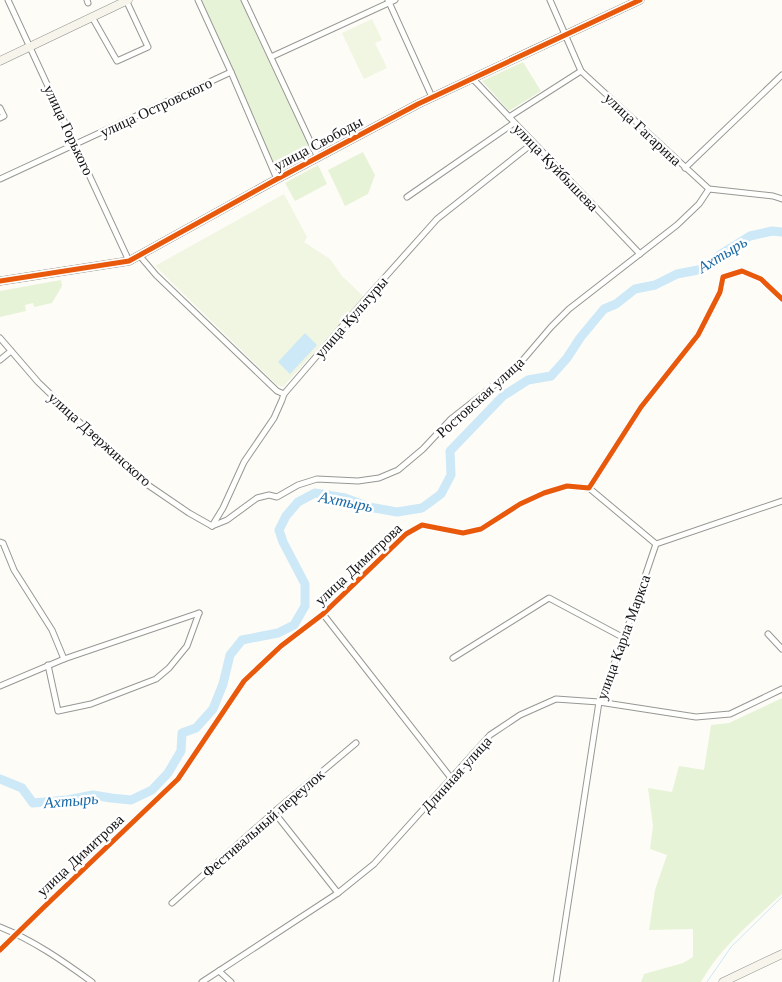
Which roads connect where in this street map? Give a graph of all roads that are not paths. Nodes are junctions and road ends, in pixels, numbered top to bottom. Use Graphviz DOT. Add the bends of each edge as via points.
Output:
graph roads {
  1 [pos="8,0"];
  2 [pos="126,0"];
  3 [pos="198,0"];
  4 [pos="244,0"];
  5 [pos="550,0"];
  6 [pos="640,0"];
  7 [pos="390,1"];
  8 [pos="92,17"];
  9 [pos="565,35"];
  10 [pos="30,46"];
  11 [pos="271,57"];
  12 [pos="0,61"];
  13 [pos="581,71"];
  14 [pos="231,72"];
  15 [pos="782,75"];
  16 [pos="472,78"];
  17 [pos="432,97"];
  18 [pos="0,108"];
  19 [pos="509,117"];
  20 [pos="0,118"];
  21 [pos="514,123"];
  22 [pos="533,143"];
  23 [pos="75,144"];
  24 [pos="318,158"];
  25 [pos="685,168"];
  26 [pos="0,178"];
  27 [pos="277,179"];
  28 [pos="709,189"];
  29 [pos="407,197"];
  30 [pos="782,199"];
  31 [pos="640,254"];
  32 [pos="139,256"];
  33 [pos="129,261"];
  34 [pos="0,281"];
  35 [pos="782,299"];
  36 [pos="0,338"];
  37 [pos="11,351"];
  38 [pos="0,360"];
  39 [pos="284,394"];
  40 [pos="588,488"];
  41 [pos="782,501"];
  42 [pos="212,526"];
  43 [pos="0,542"];
  44 [pos="656,544"];
  45 [pos="323,614"];
  46 [pos="768,634"];
  47 [pos="624,638"];
  48 [pos="782,649"];
  49 [pos="453,658"];
  50 [pos="64,659"];
  51 [pos="48,665"];
  52 [pos="0,686"];
  53 [pos="782,689"];
  54 [pos="599,702"];
  55 [pos="356,743"];
  56 [pos="451,778"];
  57 [pos="274,812"];
  58 [pos="338,892"];
  59 [pos="172,903"];
  60 [pos="0,927"];
  61 [pos="17,934"];
  62 [pos="0,950"];
  63 [pos="782,954"];
  64 [pos="219,970"];
  65 [pos="92,982"];
  66 [pos="202,982"];
  67 [pos="231,982"];
  68 [pos="556,982"];
  69 [pos="723,982"];
  1 -- 10 [label="street, улица Горького"];
  2 -- 8 [label="street"];
  2 -- 8 [label="street" via="148,47 117,62"];
  3 -- 14 [label="street"];
  4 -- 11 [label="street"];
  5 -- 9 [label="street, улица Гагарина"];
  6 -- 9 [label="street, улица Свободы"];
  7 -- 11 [label="street"];
  7 -- 17 [label="street"];
  8 -- 10 [label="street"];
  9 -- 13 [label="street, улица Гагарина"];
  9 -- 16 [label="street, улица Свободы"];
  10 -- 12 [label="street"];
  10 -- 23 [label="street, улица Горького"];
  11 -- 24 [label="street"];
  13 -- 19 [label="street"];
  13 -- 25 [label="street, улица Гагарина"];
  14 -- 23 [label="street, улица Островского"];
  14 -- 27 [label="street"];
  15 -- 25 [label="street"];
  16 -- 17 [label="street, улица Свободы"];
  16 -- 19 [label="street, улица Куйбышева"];
  17 -- 24 [label="street, улица Свободы"];
  18 -- 20 [label="street" via="4,116"];
  19 -- 21 [label="street, улица Куйбышева"];
  21 -- 22 [label="street, улица Куйбышева"];
  21 -- 29 [label="street"];
  22 -- 31 [label="street, улица Куйбышева"];
  22 -- 39 [label="street, улица Культуры" via="437,219"];
  23 -- 26 [label="street, улица Островского"];
  23 -- 33 [label="street, улица Горького"];
  24 -- 27 [label="street, улица Свободы"];
  25 -- 28 [label="street, улица Гагарина"];
  27 -- 32 [label="street, улица Свободы"];
  28 -- 30 [label="street"];
  28 -- 31 [label="street, Ростовская улица" via="677,225"];
  31 -- 42 [label="street, Ростовская улица" via="569,309 516,368 450,419 398,470 379,478 358,481 317,479 277,497 269,494 257,498 227,520"];
  32 -- 33 [label="street, улица Свободы"];
  32 -- 39 [label="street" via="277,392"];
  33 -- 34 [label="street, улица Свободы"];
  35 -- 40 [label="street" via="761,279 742,271 723,277 720,292 698,336 641,407"];
  36 -- 37 [label="street, улица Дзержинского"];
  37 -- 38 [label="street"];
  37 -- 42 [label="street, улица Дзержинского" via="38,382 148,485"];
  39 -- 42 [label="street, улица Культуры" via="274,418 244,462 224,508"];
  40 -- 44 [label="street"];
  40 -- 45 [label="street, улица Димитрова" via="567,486 544,493 481,529 463,534 422,525 406,534"];
  41 -- 44 [label="street"];
  43 -- 50 [label="street" via="52,630"];
  44 -- 47 [label="street, улица Карла Маркса"];
  45 -- 56 [label="street"];
  45 -- 61 [label="street, улица Димитрова" via="244,680 178,780"];
  46 -- 48 [label="street"];
  47 -- 49 [label="street" via="549,598"];
  47 -- 54 [label="street, улица Карла Маркса"];
  50 -- 51 [label="street"];
  50 -- 51 [label="street" via="199,613 187,646 156,679 91,704 58,711"];
  51 -- 52 [label="street"];
  53 -- 54 [label="street, Длинная улица" via="730,714 696,718"];
  54 -- 56 [label="street, Длинная улица" via="556,700 520,715 490,735"];
  54 -- 68 [label="street, улица Карла Маркса"];
  55 -- 57 [label="street, Фестивальный переулок"];
  56 -- 58 [label="street, Длинная улица" via="374,864"];
  57 -- 58 [label="street"];
  57 -- 59 [label="street, Фестивальный переулок"];
  58 -- 64 [label="street, Длинная улица"];
  60 -- 61 [label="street"];
  61 -- 62 [label="street, улица Димитрова"];
  61 -- 65 [label="street"];
  63 -- 69 [label="street"];
  64 -- 66 [label="street, Длинная улица"];
  64 -- 67 [label="street"];
}
